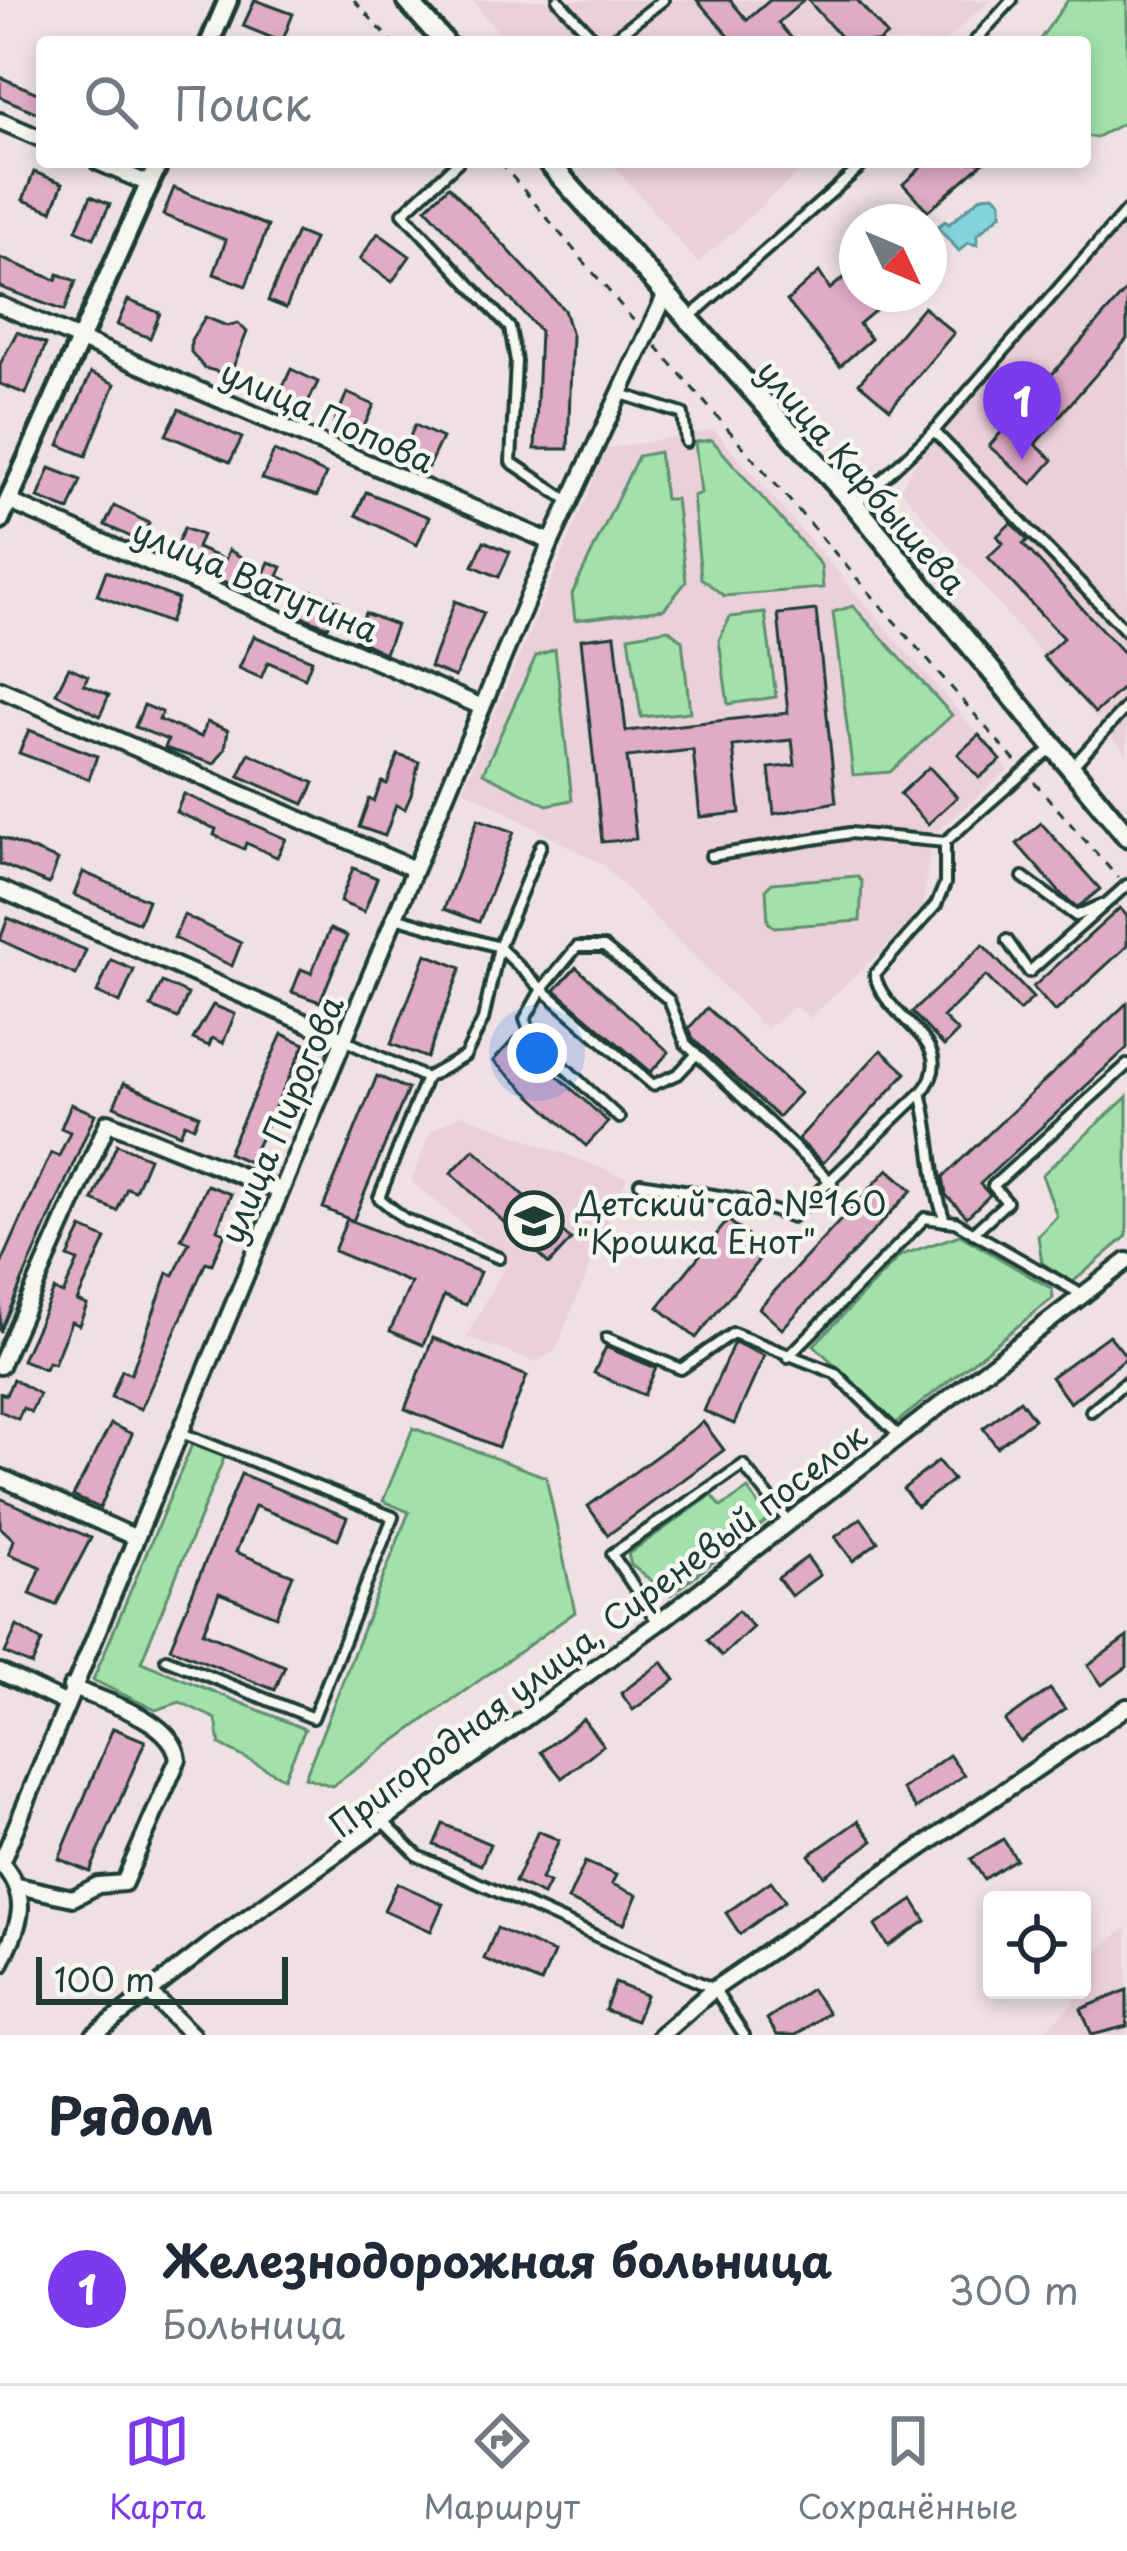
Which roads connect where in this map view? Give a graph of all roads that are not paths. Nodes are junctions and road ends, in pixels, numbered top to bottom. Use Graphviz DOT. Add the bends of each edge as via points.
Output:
graph roads {
  1 [pos="228,0"];
  2 [pos="407,0"];
  3 [pos="558,0"];
  4 [pos="663,0"];
  5 [pos="1012,0"];
  6 [pos="213,36"];
  7 [pos="439,36"];
  8 [pos="591,36"];
  9 [pos="617,36"];
  10 [pos="979,36"];
  11 [pos="0,121"];
  12 [pos="36,136"];
  13 [pos="112,168"];
  14 [pos="156,168"];
  15 [pos="452,168"];
  16 [pos="553,168"];
  17 [pos="859,168"];
  18 [pos="149,184"];
  19 [pos="1127,210"];
  20 [pos="665,296"];
  21 [pos="0,305"];
  22 [pos="685,320"];
  23 [pos="82,337"];
  24 [pos="619,394"];
  25 [pos="934,431"];
  26 [pos="686,442"];
  27 [pos="8,501"];
  28 [pos="570,502"];
  29 [pos="854,505"];
  30 [pos="0,520"];
  31 [pos="551,542"];
  32 [pos="1127,632"];
  33 [pos="0,689"];
  34 [pos="482,706"];
  35 [pos="1127,706"];
  36 [pos="1053,747"];
  37 [pos="1071,768"];
  38 [pos="1127,836"];
  39 [pos="945,842"];
  40 [pos="541,845"];
  41 [pos="712,856"];
  42 [pos="414,868"];
  43 [pos="1023,877"];
  44 [pos="1126,886"];
  45 [pos="0,890"];
  46 [pos="1108,902"];
  47 [pos="394,917"];
  48 [pos="1007,940"];
  49 [pos="499,947"];
  50 [pos="542,989"];
  51 [pos="343,1039"];
  52 [pos="696,1055"];
  53 [pos="1127,1065"];
  54 [pos="426,1078"];
  55 [pos="921,1093"];
  56 [pos="619,1118"];
  57 [pos="640,1183"];
  58 [pos="832,1184"];
  59 [pos="277,1190"];
  60 [pos="945,1221"];
  61 [pos="973,1233"];
  62 [pos="499,1258"];
  63 [pos="1124,1268"];
  64 [pos="1081,1294"];
  65 [pos="607,1338"];
  66 [pos="788,1357"];
  67 [pos="0,1366"];
  68 [pos="1127,1381"];
  69 [pos="1091,1411"];
  70 [pos="178,1431"];
  71 [pos="900,1437"];
  72 [pos="0,1478"];
  73 [pos="789,1522"];
  74 [pos="134,1537"];
  75 [pos="658,1623"];
  76 [pos="166,1659"];
  77 [pos="0,1672"];
  78 [pos="71,1687"];
  79 [pos="65,1703"];
  80 [pos="1127,1707"];
  81 [pos="385,1822"];
  82 [pos="18,1886"];
  83 [pos="0,1965"];
  84 [pos="713,1989"];
  85 [pos="148,1991"];
  86 [pos="94,2035"];
  87 [pos="192,2035"];
  88 [pos="661,2035"];
  89 [pos="744,2035"];
  1 -- 6 [label="street"];
  2 -- 7 [label="main road"];
  3 -- 8 [label="lane"];
  4 -- 9 [label="lane"];
  5 -- 10 [label="lane"];
  11 -- 12 [label="street"];
  13 -- 18 [label="street"];
  14 -- 18 [label="street"];
  15 -- 28 [label="lane" via="403,213 510,328 511,462"];
  16 -- 20 [label="main road, улица Карбышева"];
  17 -- 22 [label="lane"];
  18 -- 23 [label="street"];
  19 -- 25 [label="lane"];
  20 -- 22 [label="main road, улица Карбышева"];
  20 -- 24 [label="street, улица Пирогова"];
  21 -- 23 [label="street, улица Попова"];
  22 -- 29 [label="main road, улица Карбышева"];
  23 -- 27 [label="street"];
  23 -- 31 [label="street, улица Попова"];
  24 -- 26 [label="lane" via="683,414"];
  24 -- 28 [label="street, улица Пирогова"];
  25 -- 29 [label="lane"];
  25 -- 32 [label="lane"];
  27 -- 30 [label="street"];
  27 -- 34 [label="street, улица Ватутина"];
  28 -- 31 [label="street, улица Пирогова"];
  29 -- 36 [label="main road, улица Карбышева"];
  31 -- 34 [label="street, улица Пирогова"];
  33 -- 42 [label="street"];
  34 -- 42 [label="street, улица Пирогова"];
  35 -- 37 [label="lane"];
  36 -- 37 [label="main road, улица Карбышева"];
  36 -- 39 [label="lane"];
  37 -- 38 [label="main road, улица Карбышева"];
  39 -- 41 [label="lane" via="850,833"];
  39 -- 55 [label="lane" via="936,905 875,974 878,991 937,1062"];
  40 -- 49 [label="lane"];
  42 -- 47 [label="street, улица Пирогова"];
  43 -- 46 [label="lane" via="1076,916"];
  44 -- 46 [label="lane"];
  45 -- 51 [label="street"];
  46 -- 48 [label="lane" via="1029,972"];
  47 -- 49 [label="lane"];
  47 -- 51 [label="street, улица Пирогова"];
  49 -- 50 [label="lane"];
  49 -- 54 [label="lane" via="483,1020 465,1056"];
  50 -- 52 [label="lane" via="653,1085"];
  50 -- 52 [label="lane" via="577,946 604,947 669,1000"];
  50 -- 56 [label="lane" via="525,1019 532,1036"];
  51 -- 54 [label="lane"];
  51 -- 59 [label="street, улица Пирогова"];
  52 -- 58 [label="lane"];
  53 -- 61 [label="lane" via="993,1186 1007,1202"];
  54 -- 62 [label="lane" via="379,1198 405,1219"];
  55 -- 58 [label="lane"];
  55 -- 60 [label="lane"];
  57 -- 58 [label="lane" via="738,1198 792,1217"];
  59 -- 67 [label="street" via="108,1122"];
  59 -- 70 [label="street, улица Пирогова"];
  60 -- 61 [label="lane"];
  60 -- 66 [label="lane" via="925,1218"];
  61 -- 64 [label="lane"];
  63 -- 64 [label="street, Пригородная улица, Сиреневый поселок"];
  64 -- 71 [label="street, Пригородная улица, Сиреневый поселок"];
  65 -- 66 [label="lane" via="681,1369 733,1333"];
  66 -- 71 [label="lane" via="835,1373"];
  68 -- 69 [label="lane"];
  70 -- 74 [label="street, улица Пирогова"];
  70 -- 76 [label="lane" via="393,1517 313,1718"];
  71 -- 73 [label="street, Пригородная улица, Сиреневый поселок"];
  72 -- 74 [label="street"];
  73 -- 75 [label="street, Пригородная улица, Сиреневый поселок"];
  73 -- 75 [label="lane" via="743,1465 612,1554"];
  74 -- 78 [label="street, улица Пирогова"];
  75 -- 81 [label="street, Пригородная улица, Сиреневый поселок"];
  77 -- 79 [label="street"];
  78 -- 79 [label="street, улица Пирогова"];
  78 -- 82 [label="street" via="157,1726 173,1738 178,1759 124,1883 74,1898"];
  79 -- 82 [label="street, улица Пирогова" via="1,1863"];
  80 -- 84 [label="street"];
  81 -- 84 [label="lane" via="418,1856"];
  81 -- 85 [label="street, Пригородная улица, Сиреневый поселок"];
  82 -- 83 [label="street, улица Пирогова" via="21,1920"];
  84 -- 88 [label="street"];
  84 -- 89 [label="lane"];
  85 -- 86 [label="street, Пригородная улица, Сиреневый поселок"];
  85 -- 87 [label="street"];
}
